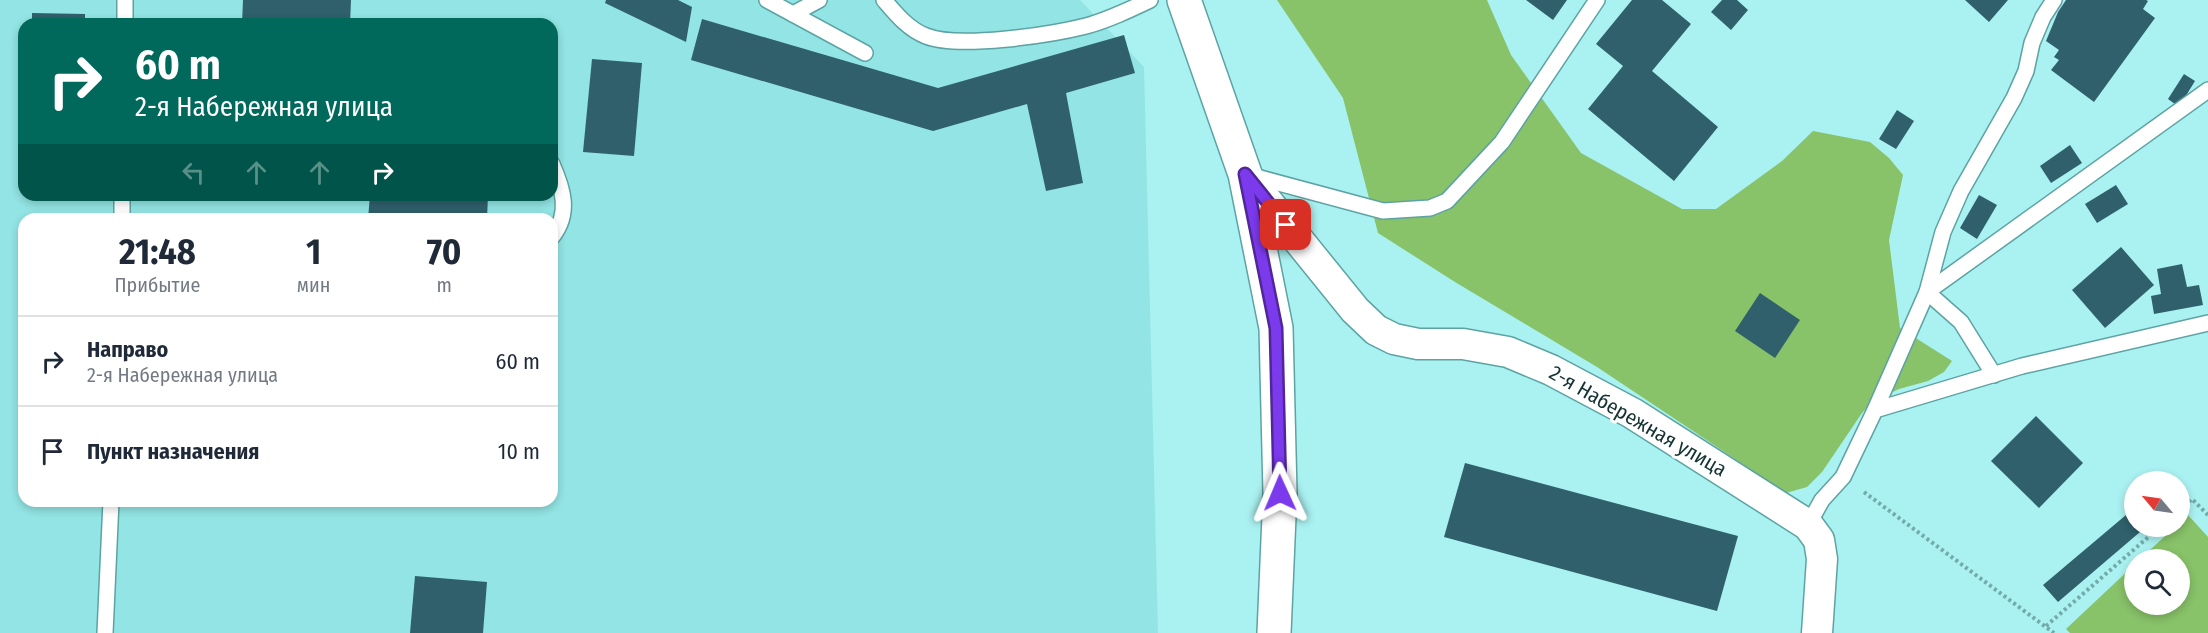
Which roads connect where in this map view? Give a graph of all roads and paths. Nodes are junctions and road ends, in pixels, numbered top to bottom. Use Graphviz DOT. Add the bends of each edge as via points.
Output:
graph roads {
  1 [pos="125,0"];
  2 [pos="767,0"];
  3 [pos="819,0"];
  4 [pos="884,0"];
  5 [pos="1150,0"];
  6 [pos="1184,0"];
  7 [pos="1597,0"];
  8 [pos="2054,0"];
  9 [pos="793,14"];
  10 [pos="125,18"];
  11 [pos="865,53"];
  12 [pos="2208,90"];
  13 [pos="1245,174"];
  14 [pos="558,177"];
  15 [pos="558,226"];
  16 [pos="1927,292"];
  17 [pos="2208,323"];
  18 [pos="1994,375"];
  19 [pos="1875,410"];
  20 [pos="1843,477"];
  21 [pos="2190,501"];
  22 [pos="111,507"];
  23 [pos="2208,516"];
  24 [pos="1808,525"];
  25 [pos="2148,537"];
  26 [pos="2046,626"];
  27 [pos="105,633"];
  28 [pos="1274,633"];
  29 [pos="1817,633"];
  30 [pos="2054,633"];
  1 -- 10 [label="lane"];
  2 -- 9 [label="lane"];
  3 -- 9 [label="lane"];
  4 -- 5 [label="lane" via="910,28 925,35 939,40 981,41 1085,26"];
  6 -- 13 [label="street, 2-я Набережная улица"];
  7 -- 13 [label="lane" via="1502,142 1447,201 1430,208 1383,211"];
  8 -- 16 [label="lane" via="2032,43 2026,71 2014,98 1942,232"];
  9 -- 11 [label="lane"];
  12 -- 16 [label="lane"];
  13 -- 24 [label="street, 2-я Набережная улица" via="1355,310 1376,330 1418,344 1463,344 1508,352 1551,370 1632,413"];
  13 -- 28 [label="street" via="1276,328 1280,493"];
  14 -- 15 [label="lane" via="564,204"];
  16 -- 18 [label="lane" via="1961,322"];
  16 -- 19 [label="lane"];
  17 -- 18 [label="lane"];
  18 -- 19 [label="lane"];
  19 -- 20 [label="lane"];
  20 -- 24 [label="lane" via="1822,500"];
  20 -- 26 [label="path"];
  21 -- 23 [label="path"];
  22 -- 27 [label="lane"];
  24 -- 29 [label="street" via="1819,540 1822,560"];
  25 -- 26 [label="path"];
  26 -- 30 [label="path"];
}
